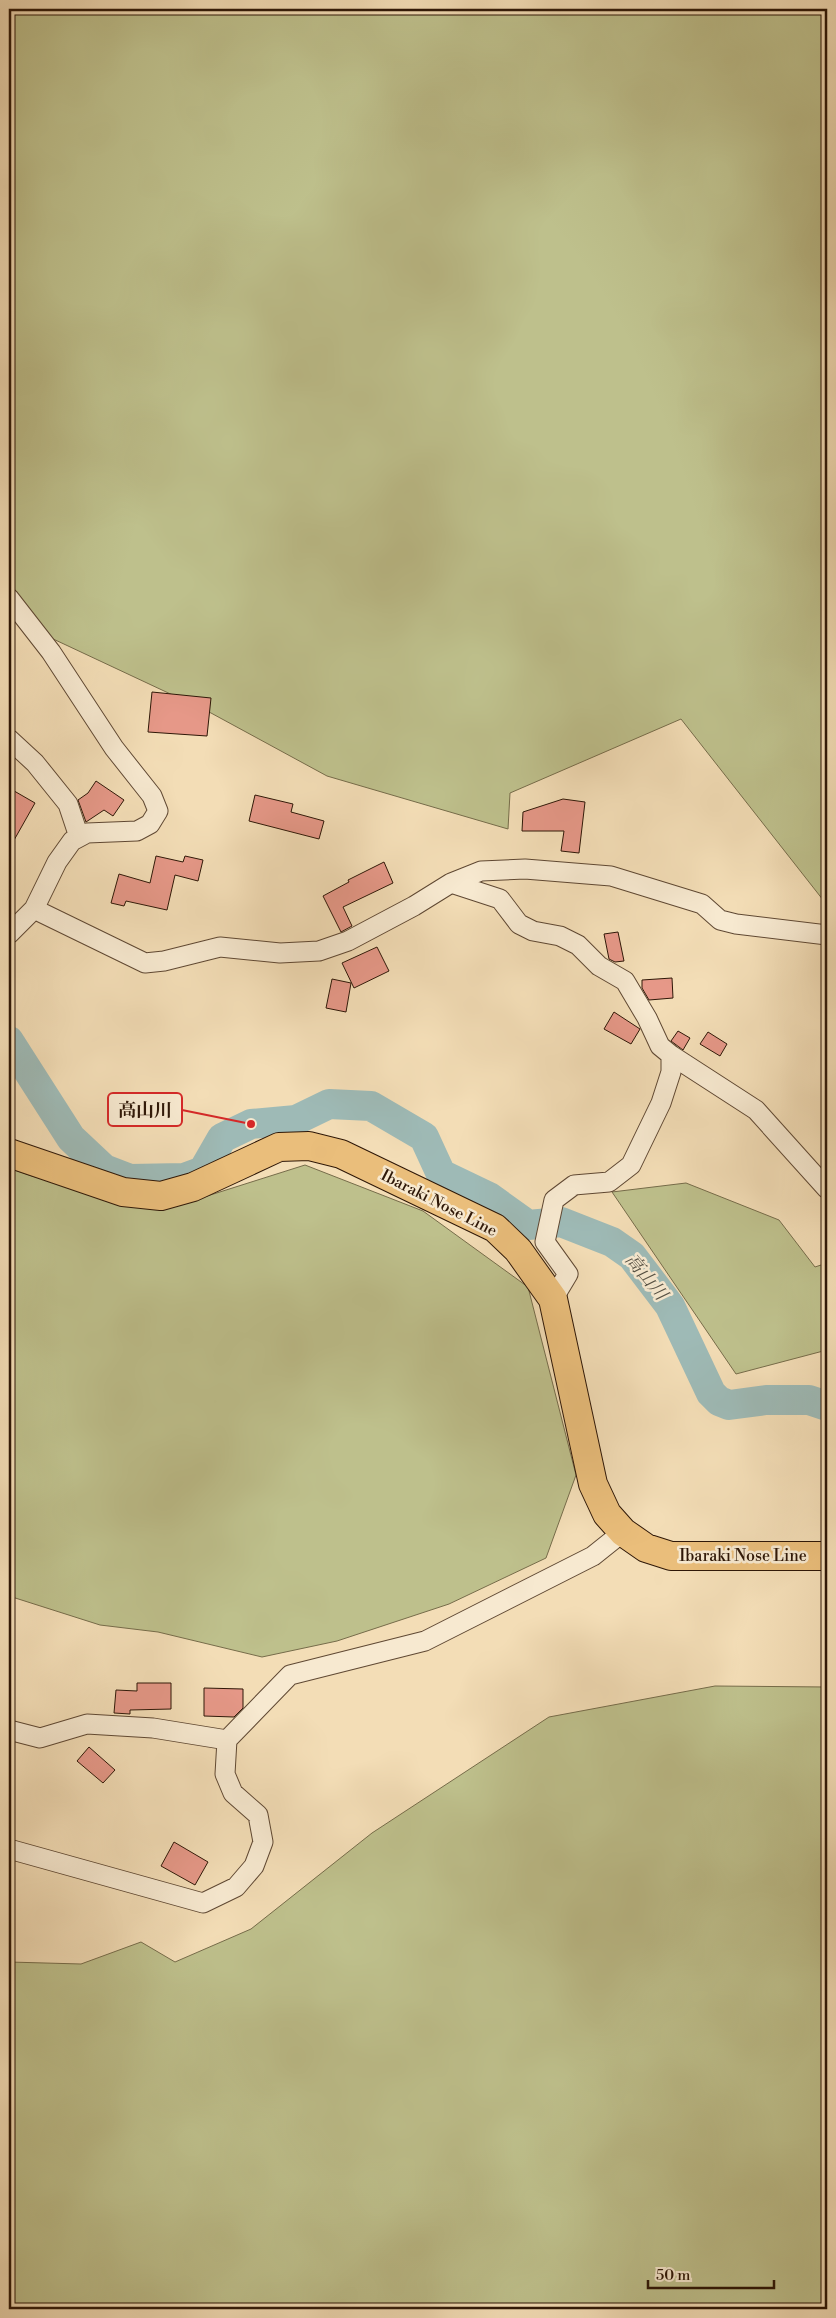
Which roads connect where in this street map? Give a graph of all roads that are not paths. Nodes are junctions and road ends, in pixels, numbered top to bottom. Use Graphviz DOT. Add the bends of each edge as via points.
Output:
graph roads {
  1 [pos="9,598"];
  2 [pos="9,738"];
  3 [pos="78,837"];
  4 [pos="451,883"];
  5 [pos="34,909"];
  6 [pos="9,934"];
  7 [pos="827,935"];
  8 [pos="671,1055"];
  9 [pos="9,1153"];
  10 [pos="827,1189"];
  11 [pos="553,1299"];
  12 [pos="623,1532"];
  13 [pos="827,1556"];
  14 [pos="9,1730"];
  15 [pos="227,1740"];
  16 [pos="9,1849"];
  1 -- 3 [label="street" via="51,652 114,748 152,796 158,810 150,824 136,831 87,833"];
  2 -- 3 [label="street" via="35,763 68,804"];
  3 -- 5 [label="street" via="57,862"];
  4 -- 5 [label="street" via="356,937 318,951 280,953 220,947 144,963"];
  4 -- 7 [label="street" via="482,871 525,869 611,876 702,904 720,920"];
  4 -- 8 [label="street" via="500,900 519,924 578,945 599,966 625,981 660,1046"];
  5 -- 6 [label="street"];
  8 -- 10 [label="street" via="756,1110"];
  8 -- 11 [label="street" via="671,1072 661,1103 631,1166 609,1182 574,1185 554,1200 546,1242 568,1274"];
  9 -- 11 [label="main road, Ibaraki Nose Line" via="123,1192 162,1196 193,1187 279,1148 309,1146 341,1154 496,1228 518,1250"];
  11 -- 12 [label="main road, Ibaraki Nose Line" via="593,1484 608,1514"];
  12 -- 13 [label="main road, Ibaraki Nose Line" via="646,1548 671,1556"];
  12 -- 15 [label="street" via="593,1556 425,1641 290,1675"];
  14 -- 15 [label="street" via="40,1738 87,1724 153,1728"];
  15 -- 16 [label="street" via="225,1774 234,1793 258,1815 263,1842 254,1866 236,1887 203,1903"];
}
